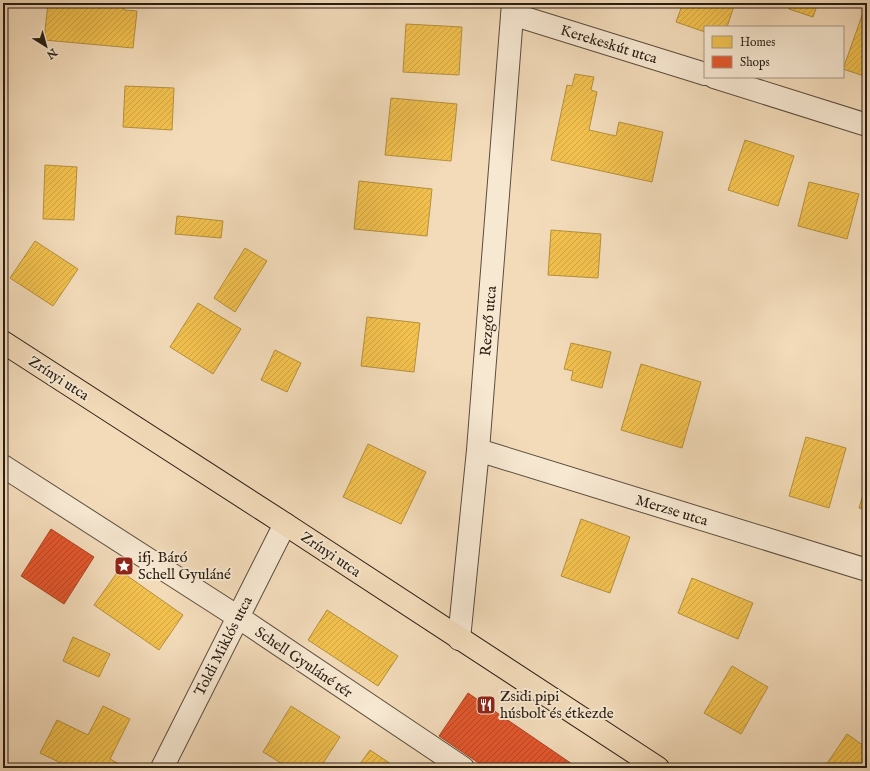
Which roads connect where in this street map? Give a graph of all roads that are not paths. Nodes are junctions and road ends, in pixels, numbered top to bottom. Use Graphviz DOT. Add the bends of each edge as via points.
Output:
graph roads {
  1 [pos="512,8"];
  2 [pos="704,74"];
  3 [pos="717,78"];
  4 [pos="867,125"];
  5 [pos="3,342"];
  6 [pos="478,450"];
  7 [pos="3,466"];
  8 [pos="285,524"];
  9 [pos="867,570"];
  10 [pos="238,617"];
  11 [pos="459,639"];
  12 [pos="162,768"];
  13 [pos="463,768"];
  14 [pos="658,768"];
  1 -- 2 [label="street, Kerekeskút utca"];
  1 -- 6 [label="street, Rezgő utca"];
  3 -- 4 [label="street"];
  5 -- 8 [label="main road, Zrínyi utca"];
  6 -- 9 [label="street, Merzse utca"];
  6 -- 11 [label="street, Rezgő utca"];
  7 -- 10 [label="street, Schell Gyuláné tér"];
  8 -- 10 [label="street, Toldi Miklós utca"];
  8 -- 11 [label="main road, Zrínyi utca"];
  10 -- 12 [label="street, Toldi Miklós utca"];
  10 -- 13 [label="street, Schell Gyuláné tér"];
  11 -- 14 [label="main road, Zrínyi utca"];
}
